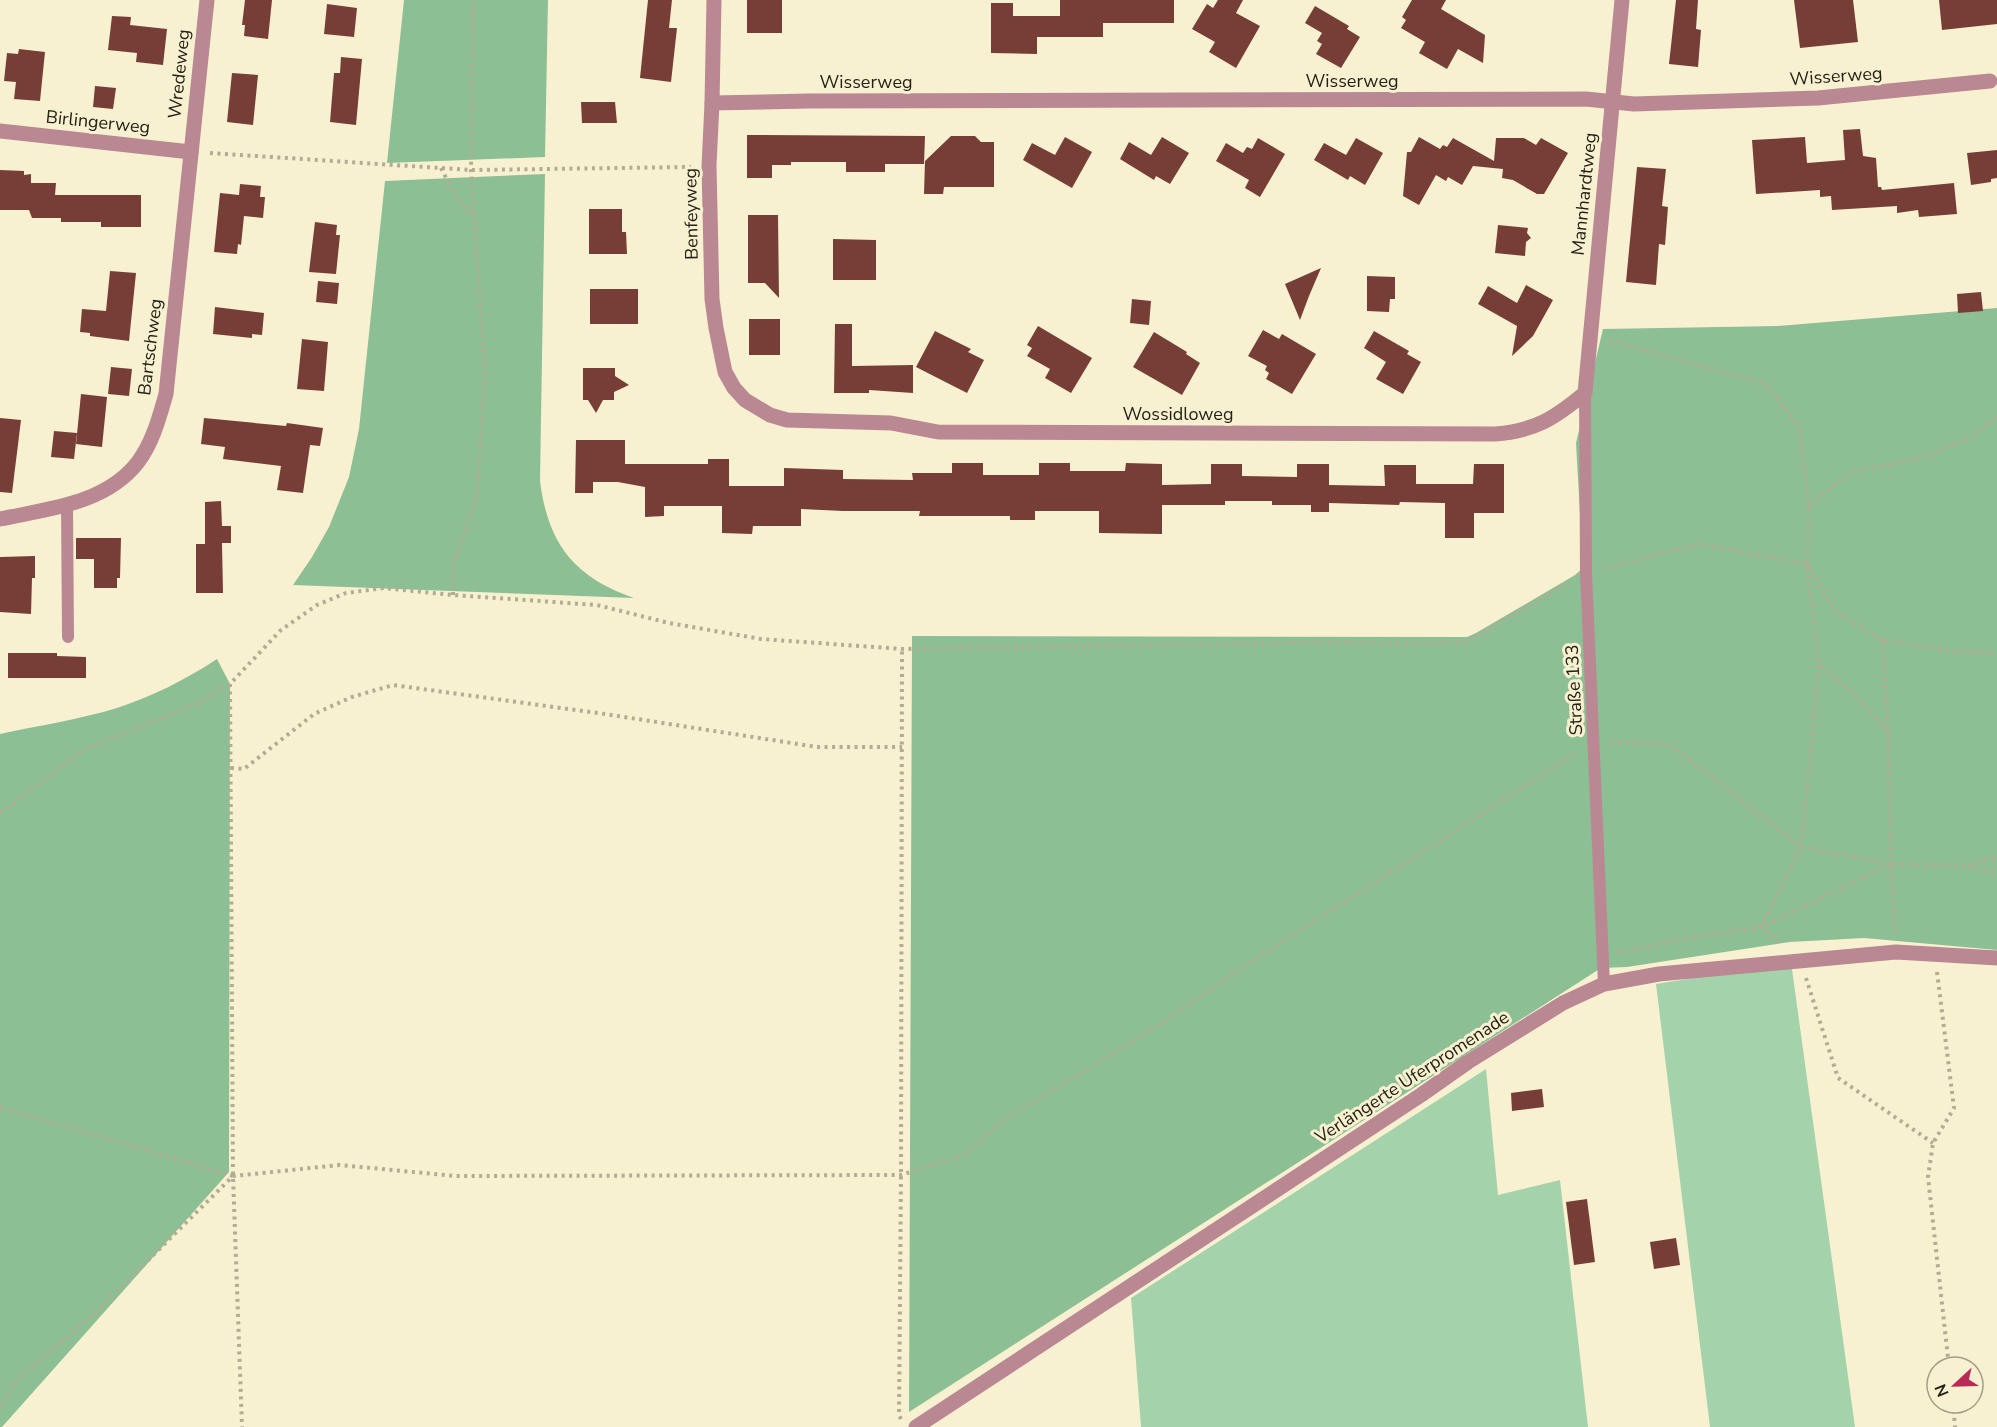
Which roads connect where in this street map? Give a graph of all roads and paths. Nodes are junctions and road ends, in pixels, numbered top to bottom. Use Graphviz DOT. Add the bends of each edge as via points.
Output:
graph roads {
  1 [pos="207,0"];
  2 [pos="473,0"];
  3 [pos="714,0"];
  4 [pos="1622,0"];
  5 [pos="1990,81"];
  6 [pos="1613,101"];
  7 [pos="712,103"];
  8 [pos="0,130"];
  9 [pos="191,152"];
  10 [pos="709,166"];
  11 [pos="441,168"];
  12 [pos="471,170"];
  13 [pos="474,215"];
  14 [pos="1590,335"];
  15 [pos="1585,393"];
  16 [pos="761,410"];
  17 [pos="1997,417"];
  18 [pos="67,505"];
  19 [pos="1809,506"];
  20 [pos="0,519"];
  21 [pos="1807,564"];
  22 [pos="1586,573"];
  23 [pos="453,595"];
  24 [pos="68,637"];
  25 [pos="1883,640"];
  26 [pos="902,649"];
  27 [pos="1997,654"];
  28 [pos="1820,666"];
  29 [pos="230,684"];
  30 [pos="1888,732"];
  31 [pos="1594,741"];
  32 [pos="902,747"];
  33 [pos="231,768"];
  34 [pos="0,813"];
  35 [pos="1801,847"];
  36 [pos="1997,857"];
  37 [pos="1891,864"];
  38 [pos="1966,866"];
  39 [pos="1997,873"];
  40 [pos="1761,927"];
  41 [pos="1896,952"];
  42 [pos="1934,953"];
  43 [pos="1602,956"];
  44 [pos="1997,958"];
  45 [pos="1800,959"];
  46 [pos="1604,984"];
  47 [pos="0,1107"];
  48 [pos="1932,1143"];
  49 [pos="901,1175"];
  50 [pos="233,1176"];
  51 [pos="1948,1355"];
  52 [pos="0,1408"];
  53 [pos="922,1425"];
  54 [pos="242,1427"];
  55 [pos="906,1427"];
  1 -- 9 [label="street, Wredeweg"];
  2 -- 12 [label="path"];
  3 -- 7 [label="street, Benfeyweg"];
  4 -- 6 [label="street, Mannhardtweg"];
  5 -- 6 [label="street, Wisserweg" via="1818,98 1634,104"];
  6 -- 7 [label="street, Wisserweg"];
  6 -- 14 [label="street, Mannhardtweg"];
  7 -- 10 [label="street, Benfeyweg"];
  8 -- 9 [label="street, Birlingerweg"];
  9 -- 11 [label="path"];
  9 -- 18 [label="street, Bartschweg" via="166,394 155,432 137,463 115,483"];
  10 -- 12 [label="path"];
  10 -- 16 [label="street, Benfeyweg" via="712,299 721,357 734,388"];
  11 -- 12 [label="path"];
  11 -- 13 [label="path" via="457,200"];
  12 -- 13 [label="path"];
  13 -- 23 [label="path" via="485,375 477,495 453,565"];
  14 -- 15 [label="street, Mannhardtweg"];
  14 -- 19 [label="path" via="1766,384 1799,427"];
  15 -- 16 [label="street, Wossidloweg" via="1540,425 1495,434 938,432 891,423 787,420"];
  15 -- 22 [label="lane, Straße 133"];
  17 -- 19 [label="path" via="1974,435 1930,455 1850,472"];
  18 -- 20 [label="street, Bartschweg"];
  18 -- 24 [label="lane"];
  19 -- 21 [label="path"];
  21 -- 22 [label="path" via="1699,544"];
  21 -- 25 [label="path" via="1836,612"];
  21 -- 28 [label="path"];
  22 -- 26 [label="path" via="1466,642"];
  22 -- 31 [label="lane, Straße 133"];
  23 -- 26 [label="path" via="597,604 669,623 761,639"];
  23 -- 29 [label="path" via="384,588 346,593 317,605 281,630"];
  25 -- 27 [label="path"];
  25 -- 30 [label="path"];
  26 -- 32 [label="path"];
  28 -- 30 [label="path" via="1852,692"];
  28 -- 35 [label="path"];
  29 -- 33 [label="path"];
  29 -- 34 [label="path" via="196,704 85,749"];
  30 -- 37 [label="path"];
  31 -- 35 [label="path" via="1671,746"];
  31 -- 43 [label="lane, Straße 133"];
  31 -- 49 [label="path" via="1145,1034 1008,1117 963,1155"];
  32 -- 33 [label="path" via="817,747 393,685 351,697 314,714 244,769"];
  32 -- 49 [label="path"];
  33 -- 50 [label="path"];
  35 -- 37 [label="path"];
  35 -- 40 [label="path"];
  36 -- 38 [label="path"];
  37 -- 38 [label="path"];
  37 -- 40 [label="path"];
  37 -- 41 [label="path"];
  38 -- 39 [label="path"];
  40 -- 43 [label="path"];
  40 -- 45 [label="path"];
  41 -- 42 [label="street, Verlängerte Uferpromenade"];
  41 -- 45 [label="street, Verlängerte Uferpromenade"];
  42 -- 44 [label="street, Verlängerte Uferpromenade"];
  42 -- 48 [label="path" via="1954,1108"];
  43 -- 46 [label="lane, Straße 133"];
  45 -- 46 [label="street, Verlängerte Uferpromenade"];
  45 -- 48 [label="path" via="1838,1078"];
  46 -- 53 [label="street, Verlängerte Uferpromenade" via="1563,1003 1468,1062"];
  47 -- 50 [label="path"];
  48 -- 51 [label="path" via="1928,1177"];
  49 -- 50 [label="path" via="455,1176 340,1165"];
  49 -- 55 [label="path" via="899,1415"];
  50 -- 52 [label="path" via="92,1316 17,1379"];
  50 -- 54 [label="path"];
}
